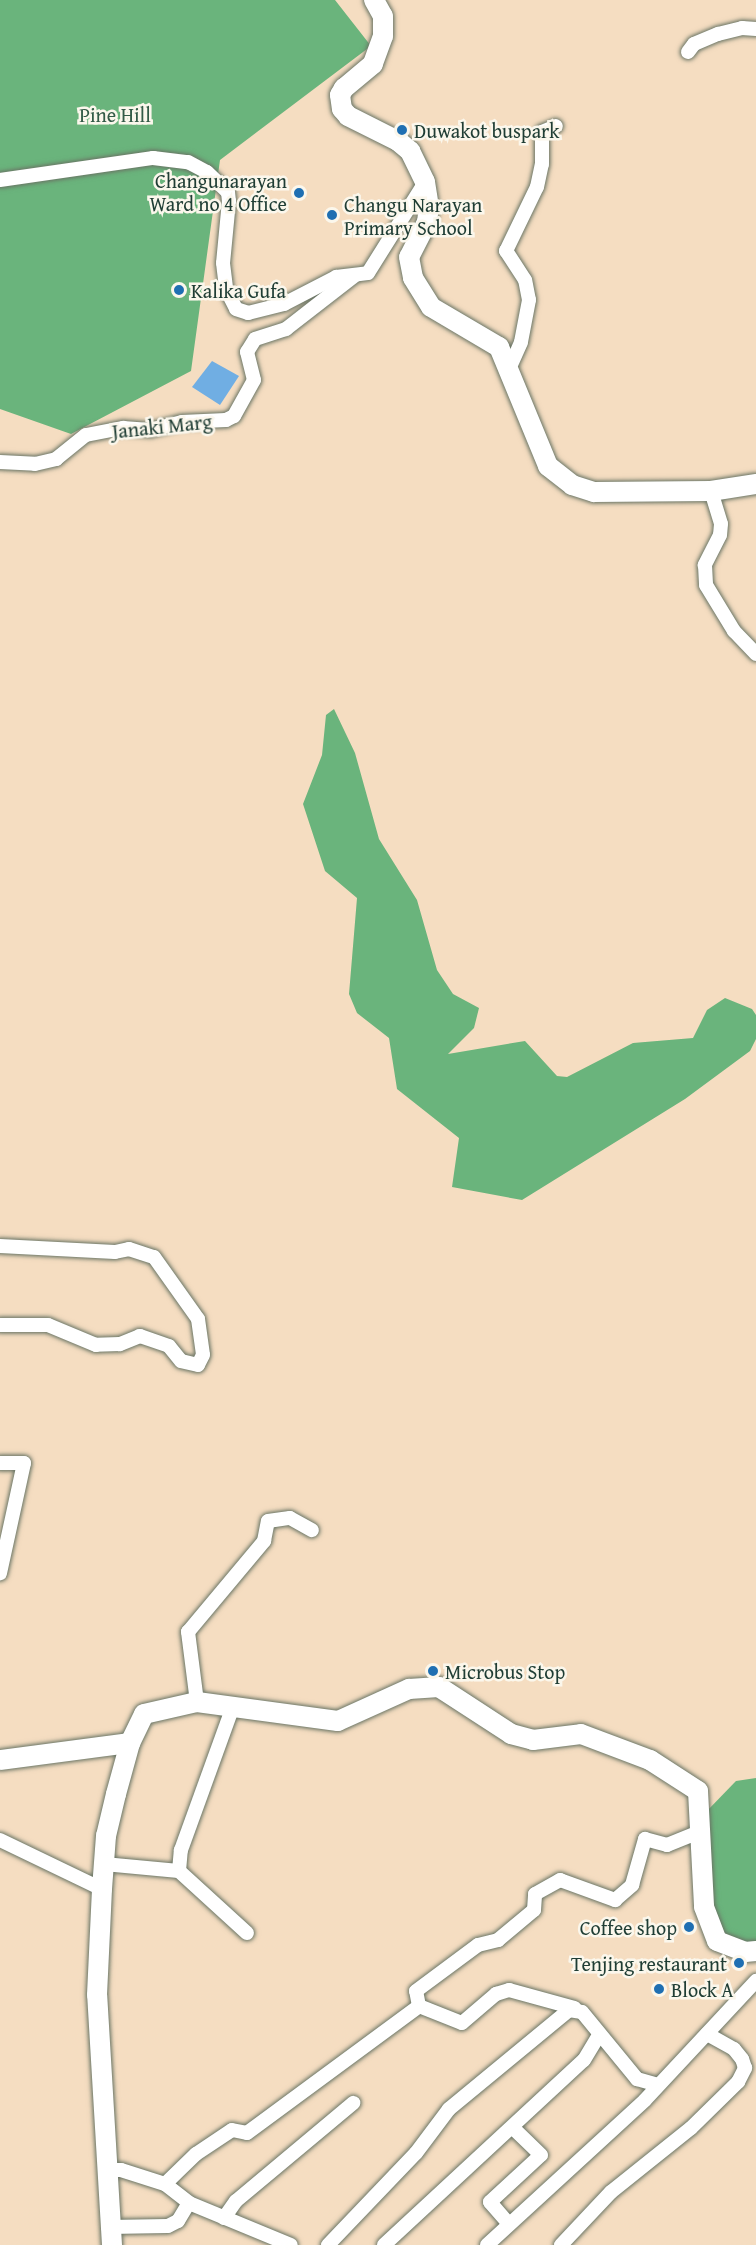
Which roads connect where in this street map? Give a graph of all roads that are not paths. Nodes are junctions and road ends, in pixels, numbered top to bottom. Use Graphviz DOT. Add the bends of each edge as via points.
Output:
graph roads {
  1 [pos="374,0"];
  2 [pos="756,29"];
  3 [pos="687,52"];
  4 [pos="556,126"];
  5 [pos="0,180"];
  6 [pos="425,182"];
  7 [pos="356,275"];
  8 [pos="510,367"];
  9 [pos="0,462"];
  10 [pos="756,484"];
  11 [pos="711,491"];
  12 [pos="756,654"];
  13 [pos="0,1246"];
  14 [pos="0,1325"];
  15 [pos="0,1463"];
  16 [pos="312,1530"];
  17 [pos="0,1573"];
  18 [pos="196,1702"];
  19 [pos="233,1706"];
  20 [pos="130,1743"];
  21 [pos="0,1761"];
  22 [pos="702,1831"];
  23 [pos="0,1840"];
  24 [pos="104,1864"];
  25 [pos="178,1871"];
  26 [pos="102,1889"];
  27 [pos="247,1933"];
  28 [pos="756,1951"];
  29 [pos="756,1982"];
  30 [pos="419,2006"];
  31 [pos="575,2008"];
  32 [pos="707,2034"];
  33 [pos="600,2035"];
  34 [pos="658,2085"];
  35 [pos="353,2103"];
  36 [pos="513,2128"];
  37 [pos="107,2170"];
  38 [pos="165,2184"];
  39 [pos="189,2203"];
  40 [pos="224,2218"];
  41 [pos="509,2224"];
  42 [pos="110,2236"];
  43 [pos="291,2245"];
  44 [pos="328,2245"];
  45 [pos="384,2245"];
  46 [pos="487,2245"];
  47 [pos="561,2245"];
  1 -- 6 [label="street" via="383,16 383,36 373,64 340,95 342,109 410,151"];
  2 -- 3 [label="street" via="718,34 694,44"];
  4 -- 8 [label="street" via="542,132 537,188 523,223 508,244 508,258 525,280 529,300 521,342"];
  5 -- 7 [label="street" via="153,158 188,162 207,172 228,192 223,263 226,290 236,309 248,313 284,304 321,283"];
  6 -- 7 [label="street" via="368,273"];
  6 -- 8 [label="street" via="427,222 409,257 412,278 431,307 499,347"];
  7 -- 9 [label="street, Janaki Marg" via="286,329 255,339 246,352 254,380 234,416 150,430 123,428 86,435 56,459 35,464"];
  8 -- 11 [label="street" via="548,466 572,485 594,492"];
  10 -- 11 [label="street"];
  11 -- 12 [label="street" via="720,535 705,565 706,585 734,631"];
  13 -- 14 [label="street" via="115,1252 129,1249 154,1257 198,1319 203,1355 198,1365 181,1361 169,1346 140,1336 120,1344 96,1345 48,1325"];
  15 -- 17 [label="street" via="24,1463"];
  16 -- 18 [label="street" via="290,1518 268,1521 264,1541 188,1632"];
  18 -- 19 [label="street"];
  18 -- 20 [label="street" via="144,1714"];
  19 -- 22 [label="street" via="338,1721 409,1689 439,1687 511,1734 533,1740 581,1734 650,1760 698,1791"];
  19 -- 25 [label="street" via="181,1850"];
  20 -- 21 [label="street"];
  20 -- 24 [label="street"];
  22 -- 28 [label="street" via="704,1907 717,1941 746,1952"];
  22 -- 30 [label="street" via="667,1845 645,1839 632,1885 615,1900 560,1880 535,1894 534,1910 498,1940 478,1945 416,1991"];
  23 -- 26 [label="street"];
  24 -- 25 [label="street"];
  24 -- 26 [label="street"];
  25 -- 27 [label="street"];
  26 -- 37 [label="street" via="97,1995"];
  29 -- 32 [label="street"];
  30 -- 31 [label="street" via="462,2023 496,1994 509,1990"];
  30 -- 38 [label="street" via="247,2133 232,2130 196,2154"];
  31 -- 33 [label="street"];
  31 -- 44 [label="street" via="448,2109 416,2153"];
  32 -- 34 [label="street"];
  32 -- 47 [label="street" via="734,2049 742,2059 745,2068 738,2082 691,2128 611,2192"];
  33 -- 34 [label="street" via="637,2079"];
  33 -- 36 [label="street" via="584,2060"];
  34 -- 41 [label="street"];
  35 -- 40 [label="street" via="236,2201"];
  36 -- 41 [label="street" via="541,2155 490,2202"];
  36 -- 45 [label="street"];
  37 -- 38 [label="street" via="121,2170"];
  37 -- 42 [label="street"];
  38 -- 39 [label="street"];
  39 -- 40 [label="street"];
  39 -- 42 [label="street" via="178,2221 168,2226"];
  40 -- 43 [label="street"];
  41 -- 46 [label="street"];
}
